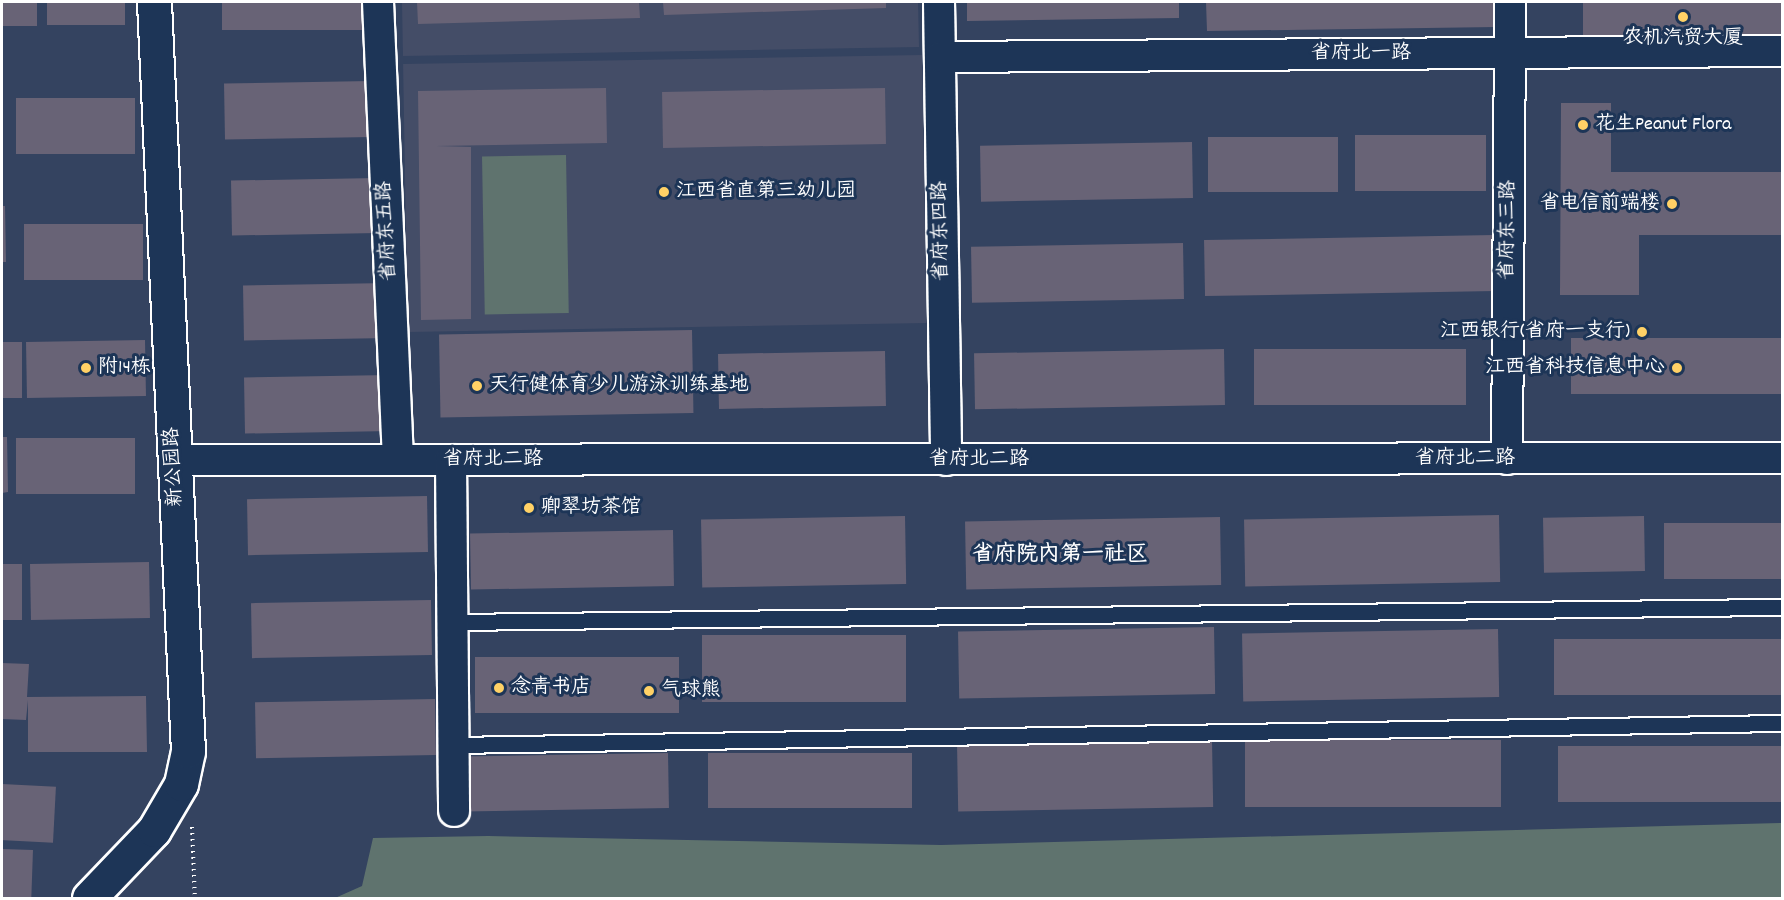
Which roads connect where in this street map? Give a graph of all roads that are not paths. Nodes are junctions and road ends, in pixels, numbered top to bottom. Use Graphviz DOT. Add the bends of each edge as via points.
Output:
graph roads {
  1 [pos="154,2"];
  2 [pos="378,2"];
  3 [pos="939,2"];
  4 [pos="1510,2"];
  5 [pos="1782,51"];
  6 [pos="1511,53"];
  7 [pos="939,57"];
  8 [pos="1782,458"];
  9 [pos="1507,459"];
  10 [pos="175,460"];
  11 [pos="398,460"];
  12 [pos="451,460"];
  13 [pos="946,460"];
  14 [pos="1782,607"];
  15 [pos="452,622"];
  16 [pos="1782,723"];
  17 [pos="454,745"];
  18 [pos="454,811"];
  19 [pos="89,898"];
  1 -- 10 [label="street, 新公园路"];
  2 -- 11 [label="street, 省府东五路"];
  3 -- 7 [label="street, 省府东四路"];
  4 -- 6 [label="street, 省府东三路"];
  5 -- 6 [label="street, 省府北一路"];
  6 -- 7 [label="street, 省府北一路"];
  6 -- 9 [label="street, 省府东三路"];
  7 -- 13 [label="street, 省府东四路"];
  8 -- 9 [label="street, 省府北二路"];
  9 -- 13 [label="street, 省府北二路"];
  10 -- 11 [label="street, 省府北二路"];
  10 -- 19 [label="street, 新公园路" via="188,752 181,784 154,830"];
  11 -- 12 [label="street, 省府北二路"];
  12 -- 13 [label="street, 省府北二路"];
  12 -- 15 [label="street"];
  14 -- 15 [label="lane"];
  15 -- 17 [label="street"];
  16 -- 17 [label="lane"];
  17 -- 18 [label="street"];
}
